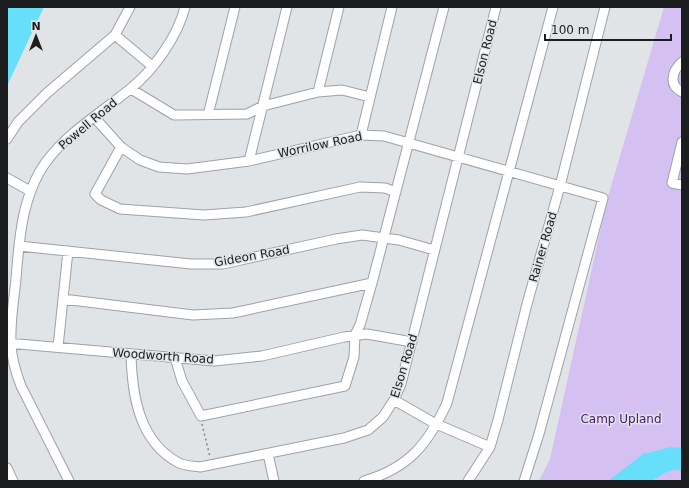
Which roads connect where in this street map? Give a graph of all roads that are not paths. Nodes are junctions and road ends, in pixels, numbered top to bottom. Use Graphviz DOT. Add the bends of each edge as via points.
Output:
graph roads {
  1 [pos="130,7"];
  2 [pos="185,7"];
  3 [pos="235,7"];
  4 [pos="287,7"];
  5 [pos="339,7"];
  6 [pos="392,7"];
  7 [pos="444,7"];
  8 [pos="496,7"];
  9 [pos="554,7"];
  10 [pos="605,7"];
  11 [pos="115,35"];
  12 [pos="682,62"];
  13 [pos="152,66"];
  14 [pos="131,89"];
  15 [pos="318,92"];
  16 [pos="682,92"];
  17 [pos="370,97"];
  18 [pos="263,106"];
  19 [pos="208,116"];
  20 [pos="94,117"];
  21 [pos="361,135"];
  22 [pos="7,139"];
  23 [pos="410,142"];
  24 [pos="682,142"];
  25 [pos="121,147"];
  26 [pos="460,156"];
  27 [pos="250,161"];
  28 [pos="510,171"];
  29 [pos="7,178"];
  30 [pos="682,185"];
  31 [pos="560,186"];
  32 [pos="30,190"];
  33 [pos="396,192"];
  34 [pos="384,237"];
  35 [pos="19,246"];
  36 [pos="434,250"];
  37 [pos="68,251"];
  38 [pos="372,283"];
  39 [pos="63,299"];
  40 [pos="356,336"];
  41 [pos="412,342"];
  42 [pos="9,343"];
  43 [pos="58,347"];
  44 [pos="131,354"];
  45 [pos="175,358"];
  46 [pos="394,400"];
  47 [pos="438,424"];
  48 [pos="490,447"];
  49 [pos="268,454"];
  50 [pos="7,468"];
  51 [pos="13,481"];
  52 [pos="69,481"];
  53 [pos="274,481"];
  54 [pos="364,481"];
  55 [pos="468,481"];
  56 [pos="524,481"];
  1 -- 11 [label="street"];
  2 -- 13 [label="street, Powell Road" via="172,41"];
  3 -- 19 [label="street"];
  4 -- 18 [label="street"];
  5 -- 15 [label="street"];
  6 -- 17 [label="street"];
  7 -- 23 [label="street"];
  8 -- 26 [label="street, Elson Road"];
  9 -- 28 [label="street"];
  10 -- 31 [label="street, Rainer Road"];
  11 -- 13 [label="street"];
  11 -- 22 [label="street" via="47,93 18,122"];
  12 -- 16 [label="street" via="673,75 674,84"];
  13 -- 14 [label="street, Powell Road"];
  14 -- 19 [label="street" via="174,115"];
  14 -- 20 [label="street, Powell Road"];
  15 -- 17 [label="street" via="342,90"];
  15 -- 18 [label="street"];
  17 -- 21 [label="street"];
  18 -- 19 [label="street" via="247,114"];
  18 -- 27 [label="street"];
  20 -- 25 [label="street, Worrilow Road"];
  20 -- 32 [label="street, Powell Road" via="62,143 45,163"];
  21 -- 23 [label="street, Worrilow Road" via="384,136"];
  21 -- 27 [label="street, Worrilow Road"];
  23 -- 26 [label="street, Worrilow Road"];
  23 -- 33 [label="street"];
  24 -- 30 [label="street" via="672,183"];
  25 -- 27 [label="street, Worrilow Road" via="140,160 159,167 187,169"];
  25 -- 33 [label="street" via="95,194 101,200 120,209 221,215 360,187 385,188"];
  26 -- 28 [label="street, Worrilow Road"];
  26 -- 36 [label="street, Elson Road"];
  28 -- 31 [label="street, Worrilow Road"];
  28 -- 47 [label="street" via="447,403"];
  29 -- 32 [label="street"];
  31 -- 48 [label="street, Rainer Road"];
  31 -- 56 [label="street, Worrilow Road" via="603,198"];
  32 -- 35 [label="street, Powell Road"];
  33 -- 34 [label="street"];
  34 -- 36 [label="street, Gideon Road"];
  34 -- 37 [label="street, Gideon Road" via="362,235 336,239 223,264 191,264"];
  34 -- 38 [label="street"];
  35 -- 37 [label="street, Gideon Road"];
  35 -- 42 [label="street, Powell Road"];
  36 -- 41 [label="street, Elson Road"];
  37 -- 39 [label="street"];
  38 -- 39 [label="street" via="233,313 193,314"];
  38 -- 40 [label="street"];
  39 -- 43 [label="street"];
  40 -- 41 [label="street, Woodworth Road" via="367,334"];
  40 -- 45 [label="street, Woodworth Road" via="262,356 214,361"];
  40 -- 45 [label="street" via="354,357 345,386 201,416 182,381"];
  41 -- 46 [label="street, Elson Road"];
  42 -- 43 [label="street, Woodworth Road"];
  42 -- 52 [label="street, Powell Road" via="21,386"];
  43 -- 44 [label="street, Woodworth Road"];
  44 -- 45 [label="street, Woodworth Road"];
  44 -- 49 [label="street, Elson Road" via="134,400 150,438 163,453 181,464 200,467"];
  46 -- 47 [label="street"];
  46 -- 49 [label="street, Elson Road" via="383,417 368,430 344,438"];
  47 -- 48 [label="street"];
  47 -- 54 [label="street" via="429,438 397,468 385,475"];
  48 -- 55 [label="street, Rainer Road"];
  49 -- 53 [label="street"];
  50 -- 51 [label="street"];
}
